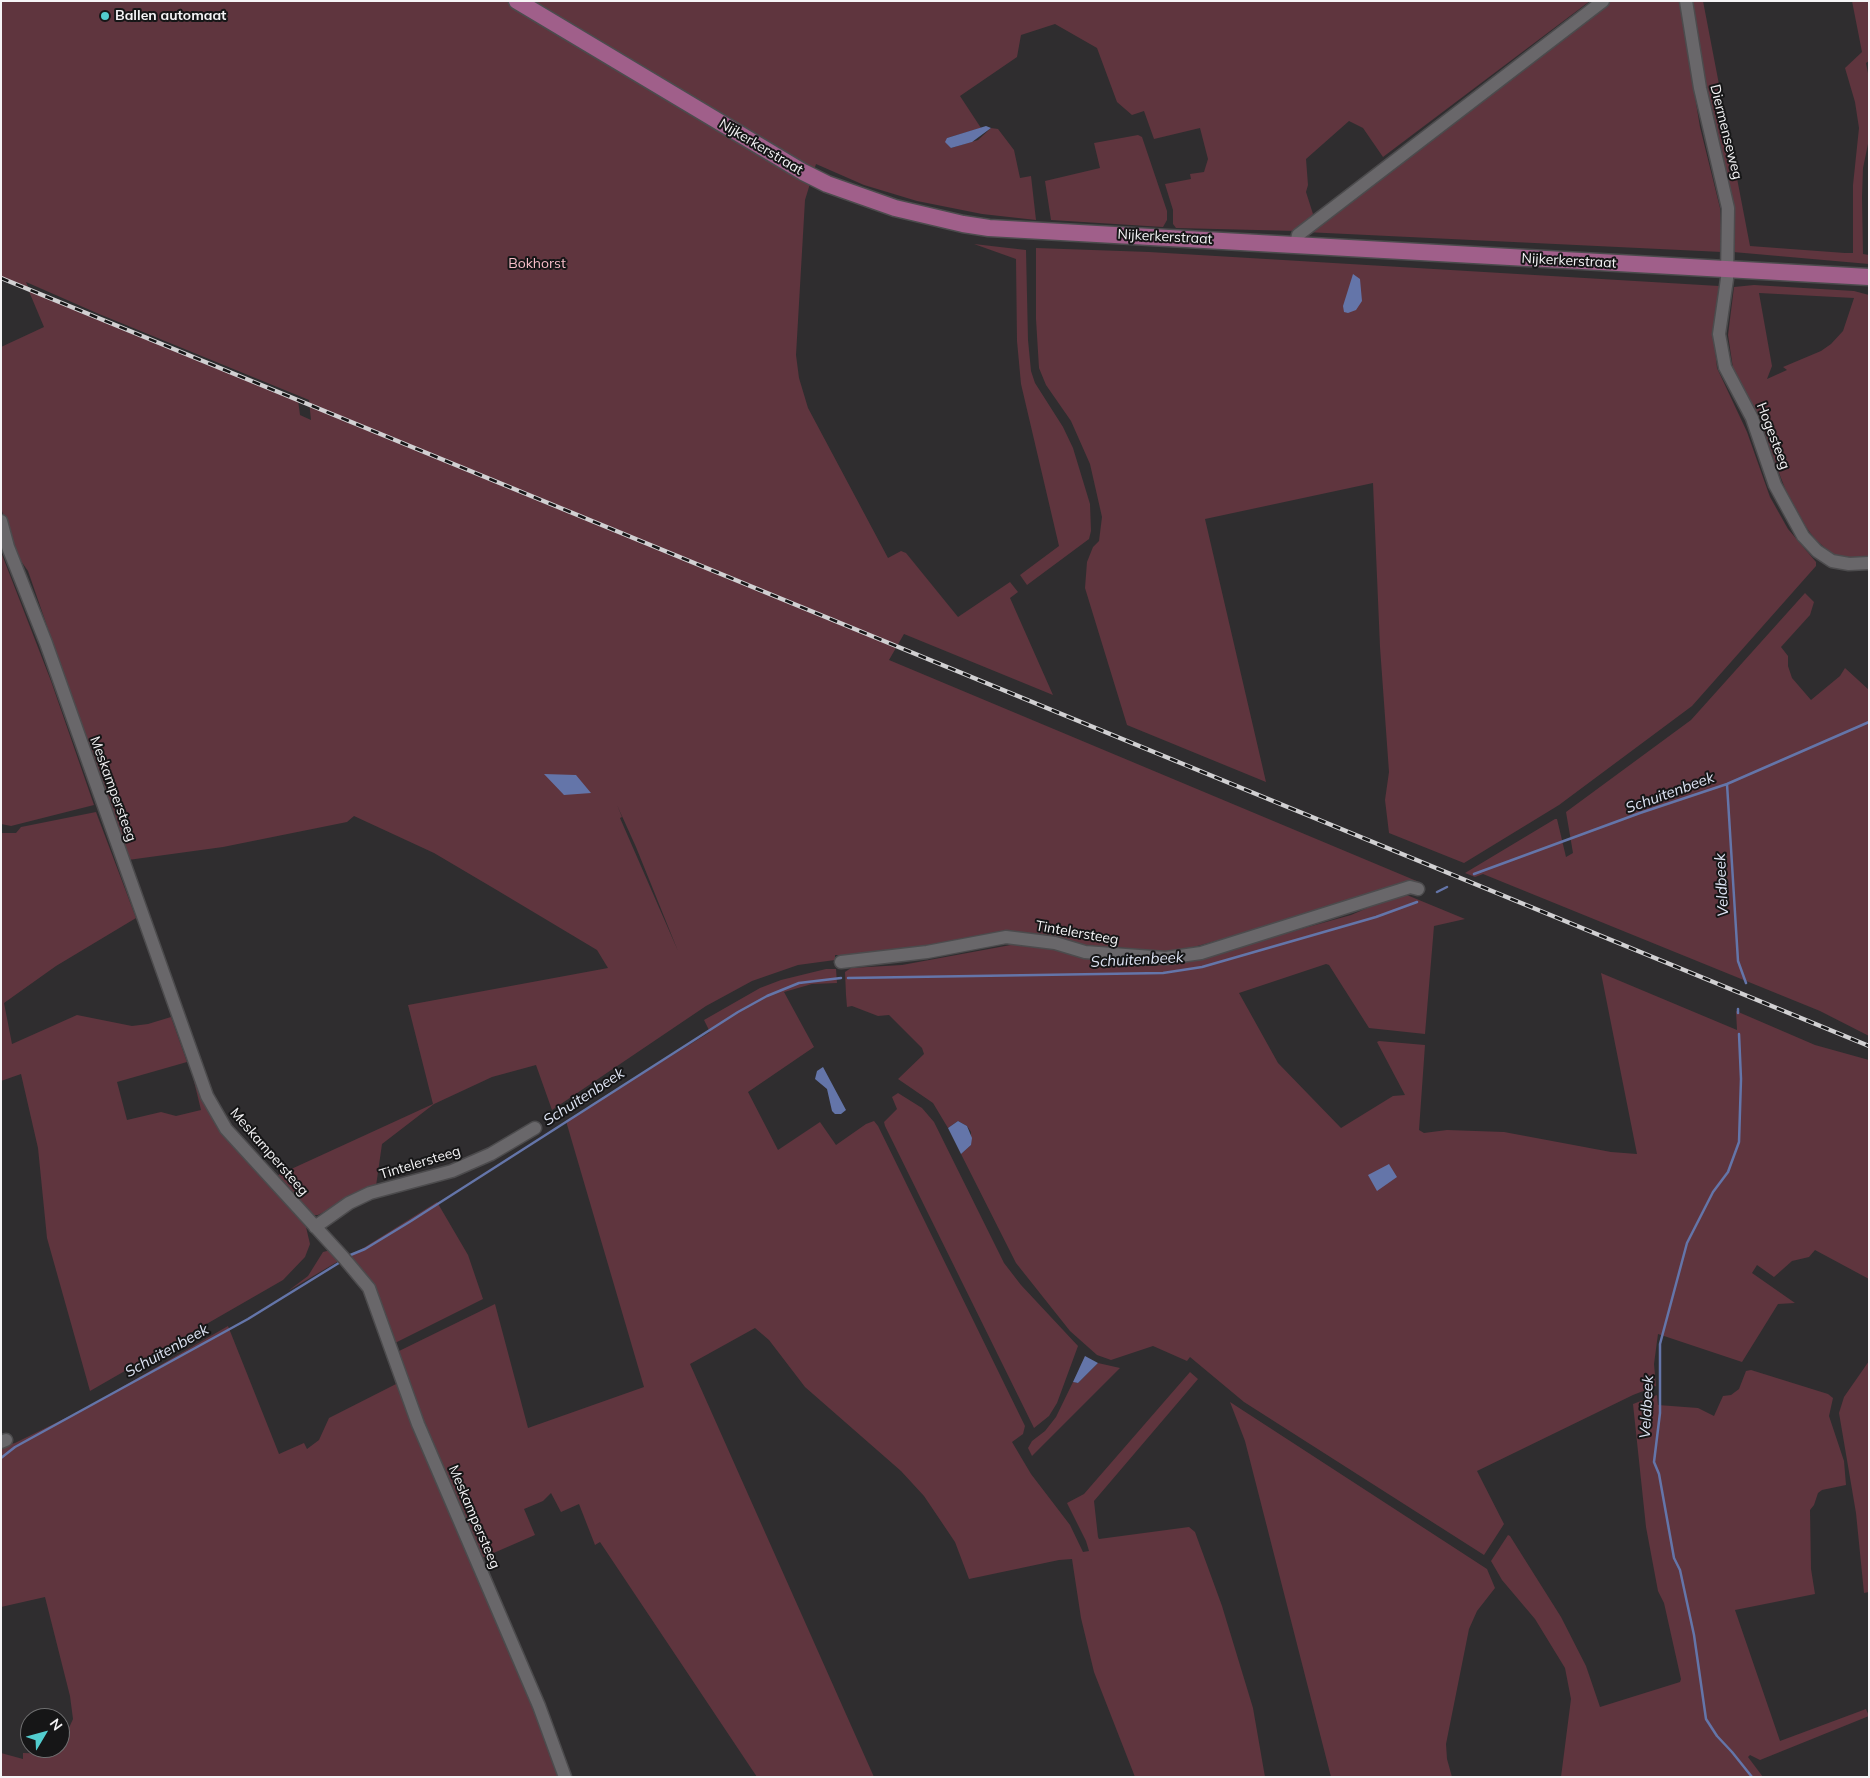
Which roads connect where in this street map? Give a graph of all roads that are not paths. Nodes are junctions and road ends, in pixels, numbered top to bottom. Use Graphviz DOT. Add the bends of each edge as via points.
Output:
graph roads {
  1 [pos="517,1"];
  2 [pos="1603,1"];
  3 [pos="1686,1"];
  4 [pos="1296,245"];
  5 [pos="1728,270"];
  6 [pos="1869,278"];
  7 [pos="1,521"];
  8 [pos="1869,563"];
  9 [pos="1418,890"];
  10 [pos="841,962"];
  11 [pos="535,1128"];
  12 [pos="315,1227"];
  13 [pos="565,1777"];
  1 -- 4 [label="main road, Nijkerkerstraat" via="803,172 826,184 895,208 989,228"];
  2 -- 4 [label="street" via="1298,235"];
  3 -- 5 [label="street, Diermenseweg" via="1700,88 1728,208"];
  4 -- 5 [label="main road, Nijkerkerstraat"];
  5 -- 6 [label="main road, Nijkerkerstraat"];
  5 -- 8 [label="street, Hogesteeg" via="1718,334 1725,367 1752,418 1775,485 1803,536 1817,551 1832,561"];
  7 -- 12 [label="street, Meskampersteeg" via="207,1096 226,1129"];
  9 -- 10 [label="street, Tintelersteeg" via="1410,887 1201,953 1166,958 1085,952 1055,942 1006,937 927,952"];
  11 -- 12 [label="street, Tintelersteeg" via="491,1154 452,1171 370,1193 349,1203"];
  12 -- 13 [label="street, Meskampersteeg" via="369,1288 418,1424 539,1706"];
}
